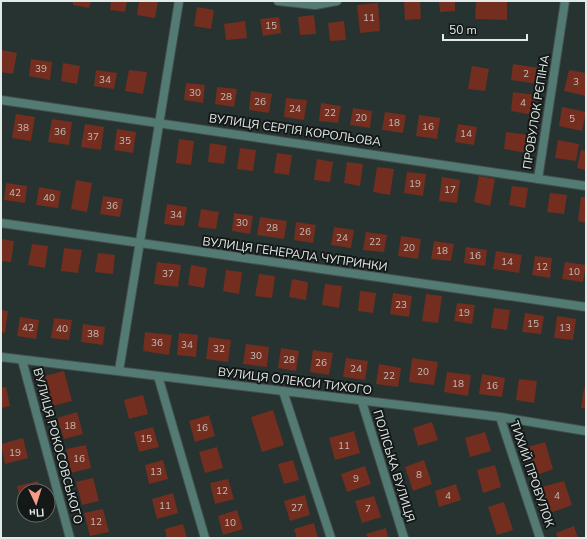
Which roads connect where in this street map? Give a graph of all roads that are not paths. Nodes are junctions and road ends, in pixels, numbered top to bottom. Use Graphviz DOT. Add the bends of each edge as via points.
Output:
graph roads {
  1 [pos="179,1"];
  2 [pos="278,1"];
  3 [pos="338,1"];
  4 [pos="565,1"];
  5 [pos="1,100"];
  6 [pos="158,122"];
  7 [pos="538,179"];
  8 [pos="586,186"];
  9 [pos="1,224"];
  10 [pos="141,243"];
  11 [pos="586,307"];
  12 [pos="1,357"];
  13 [pos="22,360"];
  14 [pos="119,371"];
  15 [pos="158,376"];
  16 [pos="283,391"];
  17 [pos="362,402"];
  18 [pos="500,417"];
  19 [pos="586,431"];
  20 [pos="70,538"];
  21 [pos="205,538"];
  22 [pos="331,538"];
  23 [pos="404,538"];
  24 [pos="540,538"];
  1 -- 6 [label="street"];
  2 -- 3 [label="street" via="315,5"];
  4 -- 7 [label="street, ПРОВУЛОК РЄПІНА"];
  5 -- 6 [label="street, ВУЛИЦЯ СЕРГІЯ КОРОЛЬОВА"];
  6 -- 7 [label="street, ВУЛИЦЯ СЕРГІЯ КОРОЛЬОВА"];
  6 -- 10 [label="street"];
  7 -- 8 [label="street, ВУЛИЦЯ СЕРГІЯ КОРОЛЬОВА"];
  9 -- 10 [label="street, ВУЛИЦЯ ГЕНЕРАЛА ЧУПРИНКИ"];
  10 -- 11 [label="street, ВУЛИЦЯ ГЕНЕРАЛА ЧУПРИНКИ"];
  10 -- 14 [label="street"];
  12 -- 13 [label="street, ВУЛИЦЯ ОЛЕКСИ ТИХОГО"];
  13 -- 14 [label="street, ВУЛИЦЯ ОЛЕКСИ ТИХОГО"];
  13 -- 20 [label="street, ВУЛИЦЯ РОКОСОВСЬКОГО"];
  14 -- 15 [label="street, ВУЛИЦЯ ОЛЕКСИ ТИХОГО"];
  15 -- 16 [label="street, ВУЛИЦЯ ОЛЕКСИ ТИХОГО"];
  15 -- 21 [label="street"];
  16 -- 17 [label="street, ВУЛИЦЯ ОЛЕКСИ ТИХОГО"];
  16 -- 22 [label="street"];
  17 -- 18 [label="street, ВУЛИЦЯ ОЛЕКСИ ТИХОГО"];
  17 -- 23 [label="street, ПОЛІСЬКА ВУЛИЦЯ"];
  18 -- 19 [label="street, ВУЛИЦЯ ОЛЕКСИ ТИХОГО"];
  18 -- 24 [label="street, ТИХИЙ ПРОВУЛОК"];
}
